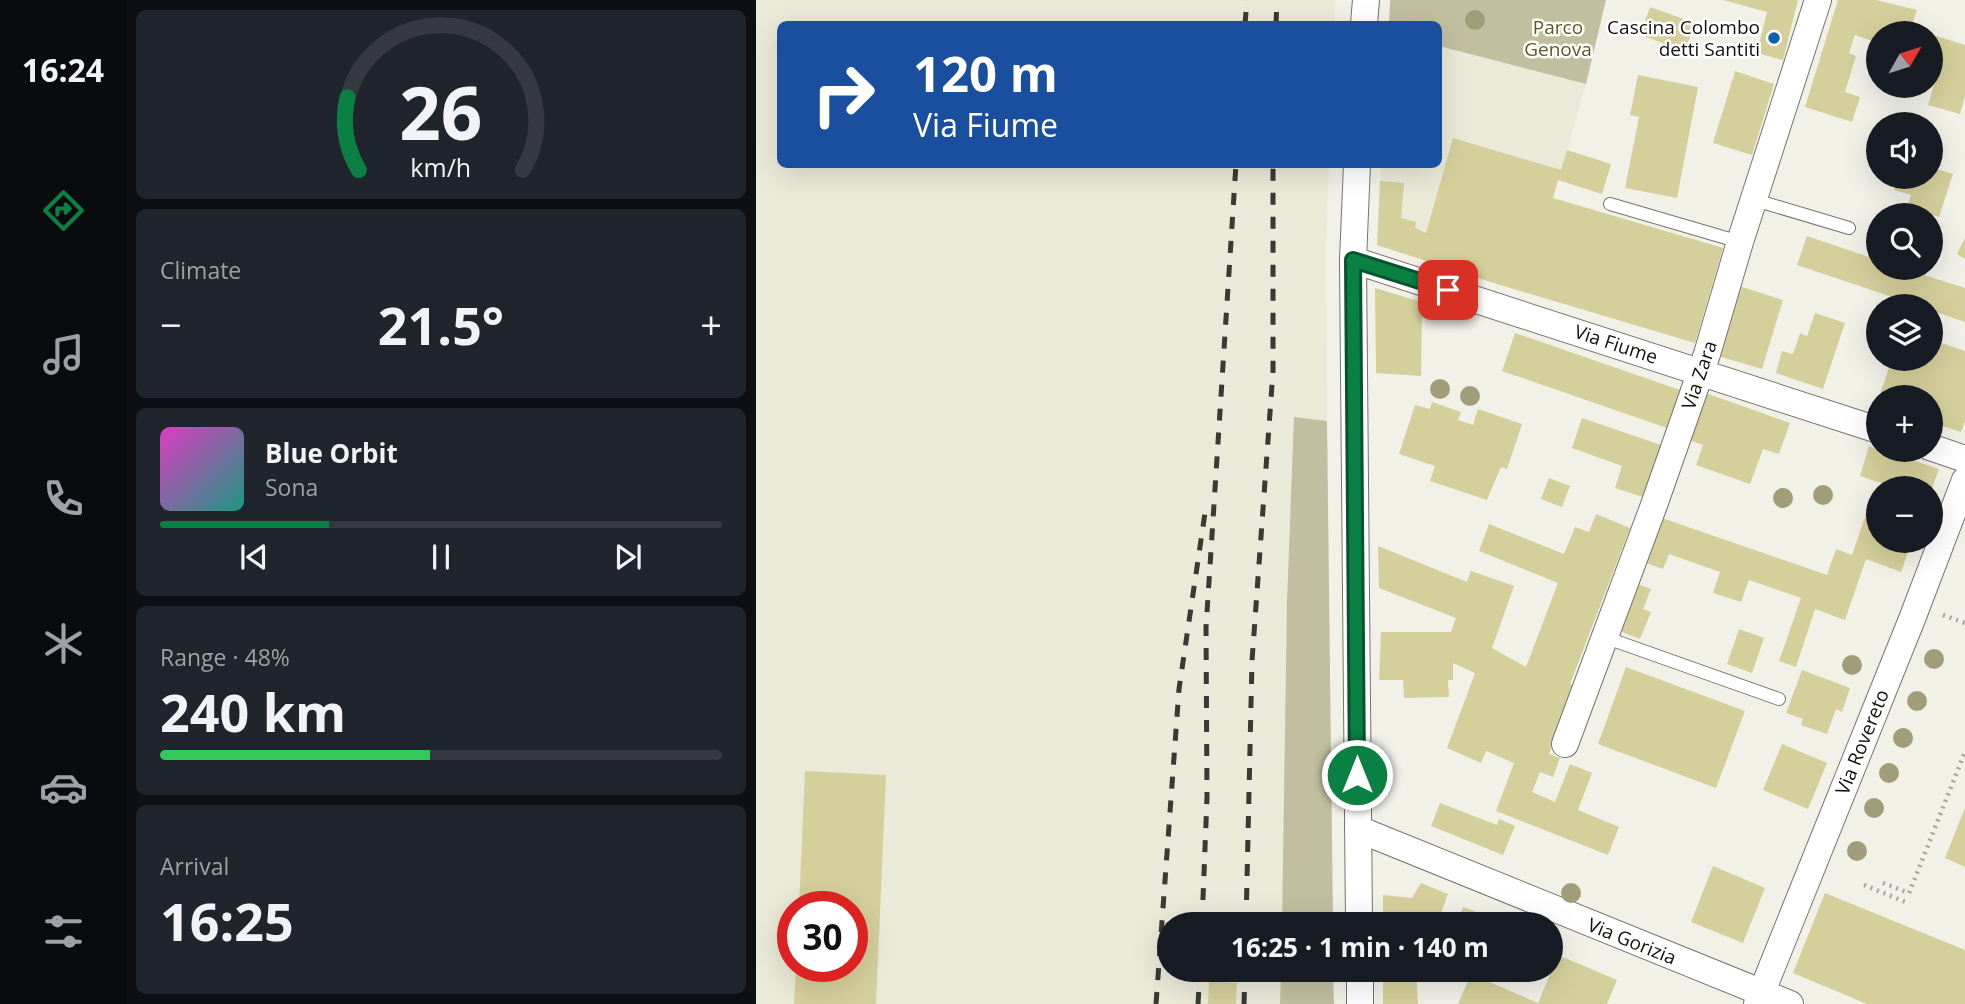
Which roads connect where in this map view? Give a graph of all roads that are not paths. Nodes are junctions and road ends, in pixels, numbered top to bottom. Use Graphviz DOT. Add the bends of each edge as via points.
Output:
graph roads {
  1 [pos="1366,0"];
  2 [pos="1818,0"];
  3 [pos="1364,21"];
  4 [pos="1357,168"];
  5 [pos="1755,200"];
  6 [pos="1610,204"];
  7 [pos="1849,228"];
  8 [pos="1741,242"];
  9 [pos="1353,260"];
  10 [pos="1701,372"];
  11 [pos="1866,426"];
  12 [pos="1943,451"];
  13 [pos="1965,459"];
  14 [pos="1965,480"];
  15 [pos="1604,636"];
  16 [pos="1779,699"];
  17 [pos="1564,744"];
  18 [pos="1358,830"];
  19 [pos="1359,912"];
  20 [pos="1360,982"];
  21 [pos="1759,998"];
  22 [pos="1360,1004"];
  23 [pos="1790,1004"];
  1 -- 3 [label="street"];
  2 -- 5 [label="street, Via Zara"];
  4 -- 9 [label="street"];
  5 -- 7 [label="lane"];
  5 -- 8 [label="street, Via Zara"];
  6 -- 8 [label="lane"];
  8 -- 10 [label="street, Via Zara"];
  9 -- 10 [label="street, Via Fiume"];
  9 -- 18 [label="street"];
  10 -- 11 [label="street, Via Fiume"];
  10 -- 15 [label="street, Via Zara"];
  12 -- 13 [label="street"];
  14 -- 21 [label="street, Via Rovereto"];
  15 -- 16 [label="lane"];
  15 -- 17 [label="street, Via Zara"];
  18 -- 19 [label="street"];
  18 -- 21 [label="street, Via Gorizia"];
  20 -- 22 [label="street"];
  21 -- 23 [label="street, Via Gorizia"];
}
